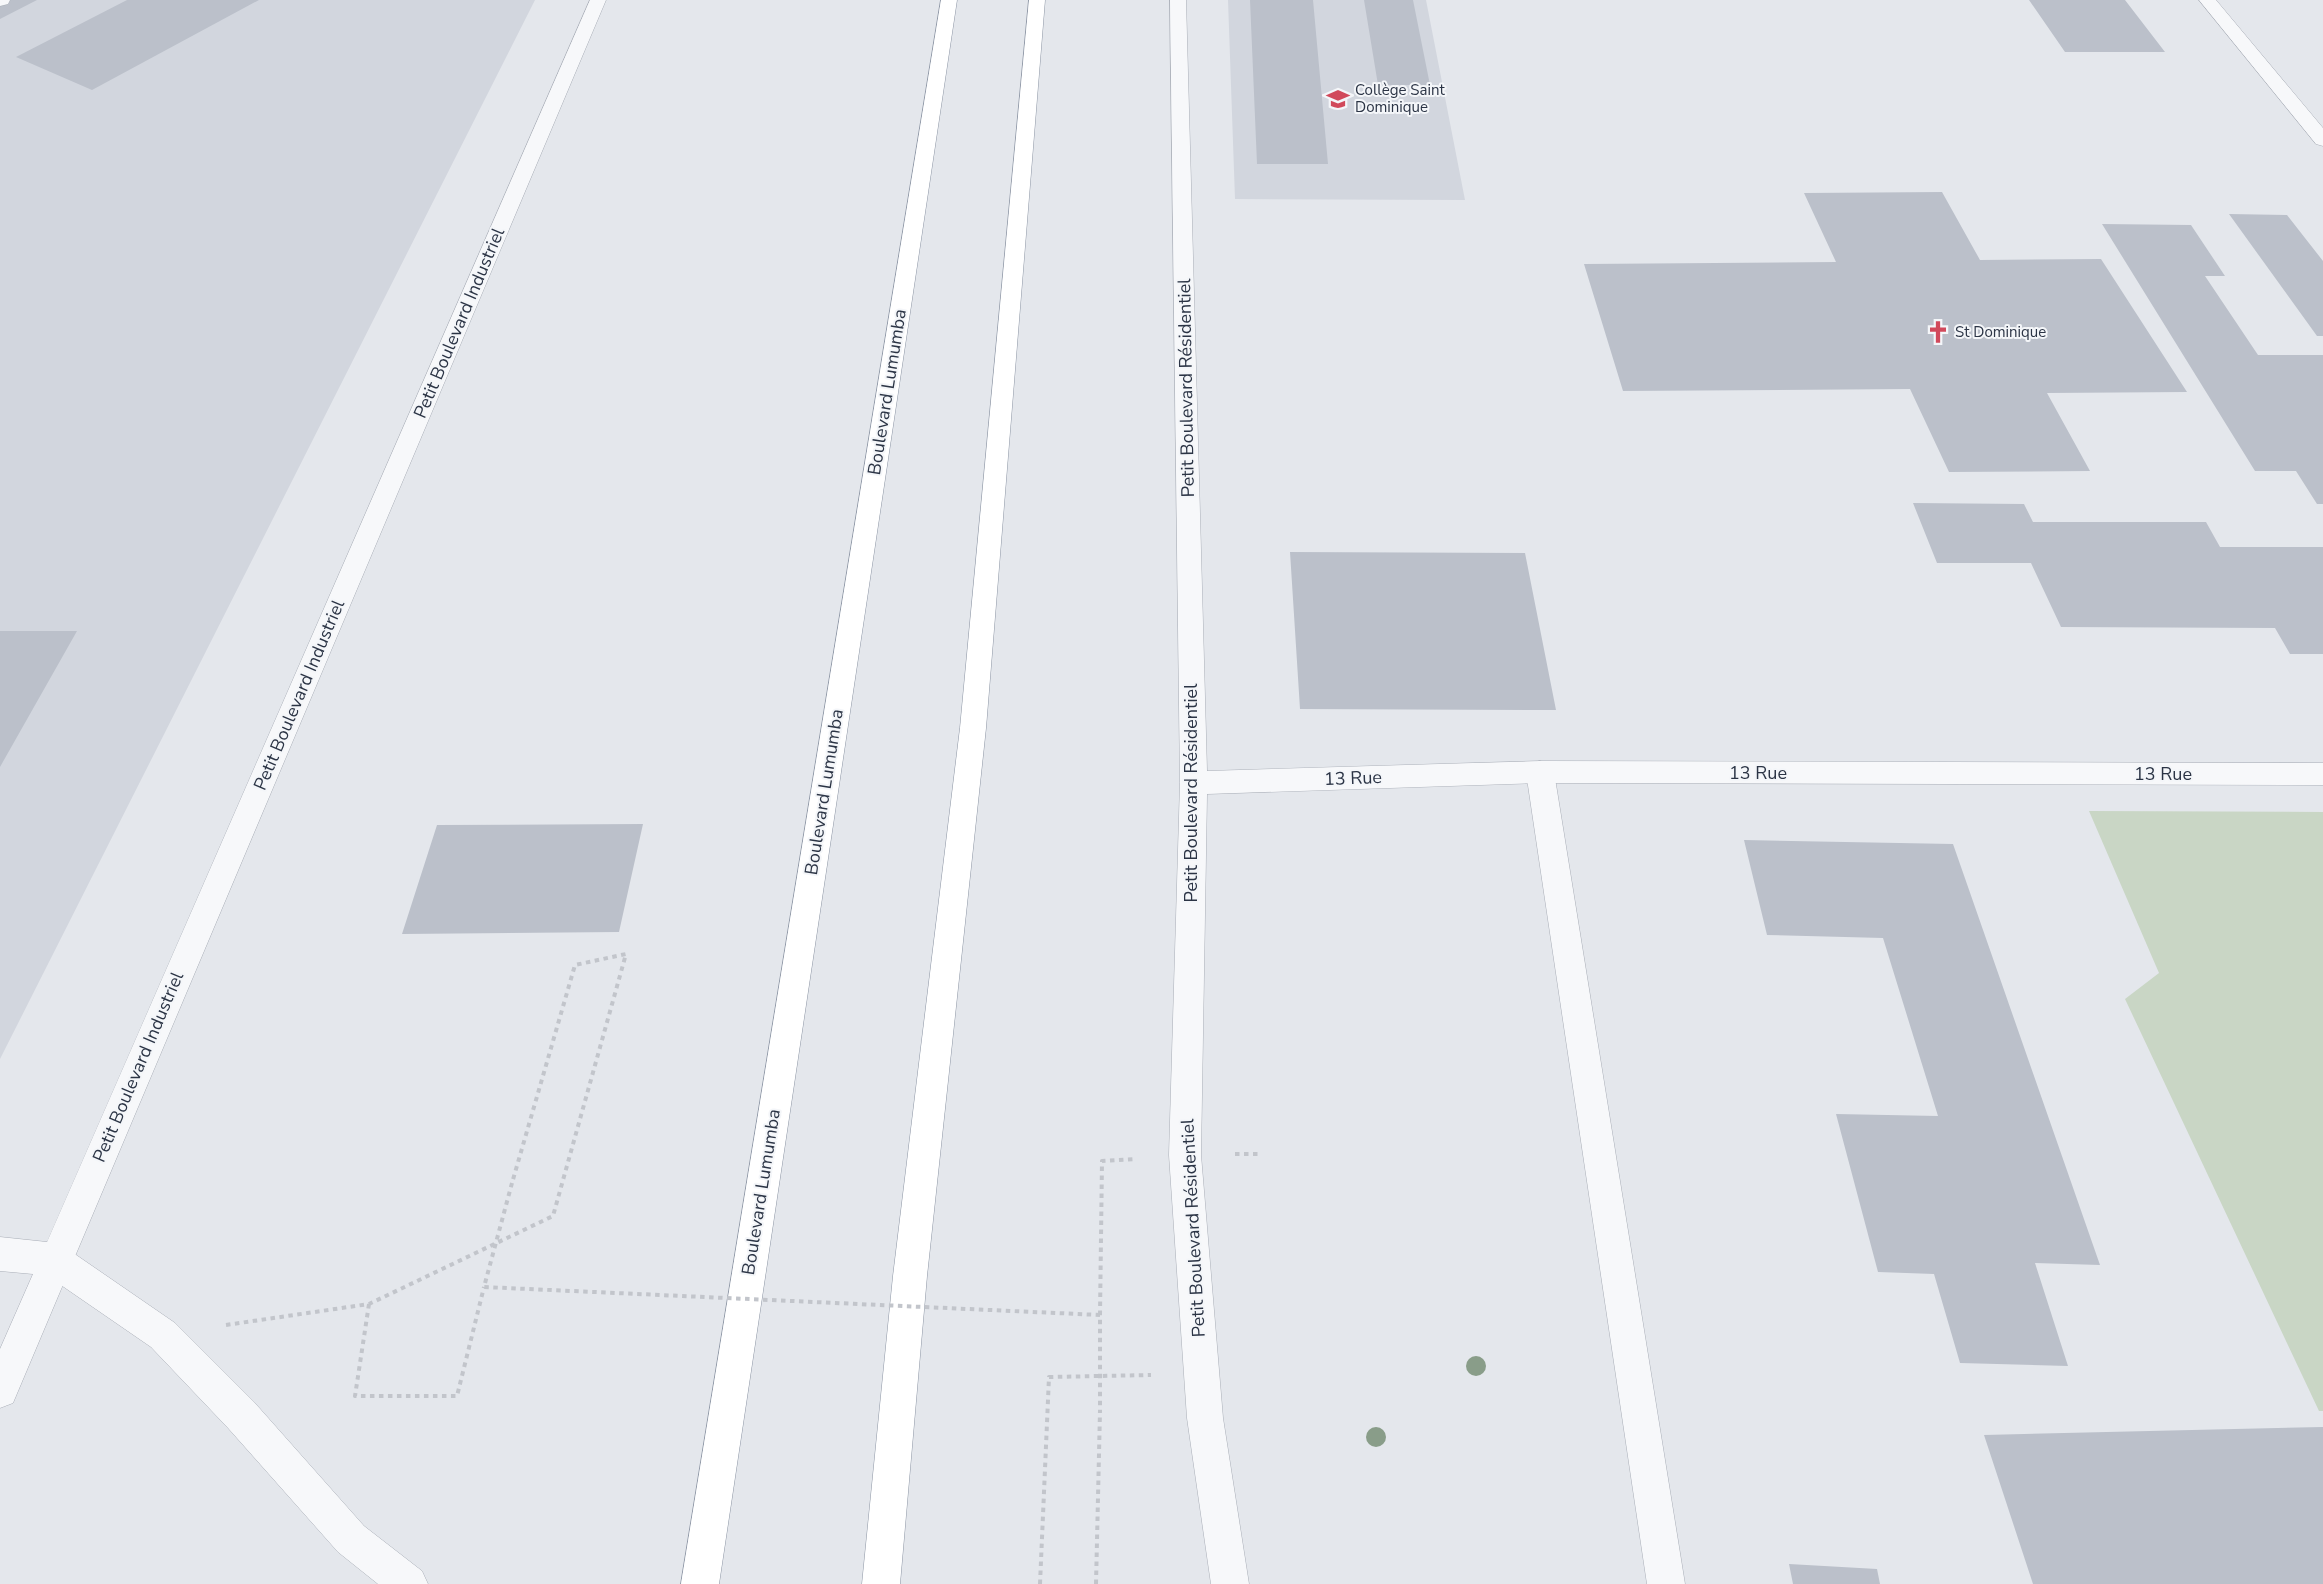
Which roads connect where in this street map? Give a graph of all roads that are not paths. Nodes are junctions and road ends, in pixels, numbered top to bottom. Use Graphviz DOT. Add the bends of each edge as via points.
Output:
graph roads {
  1 [pos="598,0"];
  2 [pos="949,0"];
  3 [pos="1037,0"];
  4 [pos="1178,0"];
  5 [pos="2207,0"];
  6 [pos="2323,140"];
  7 [pos="1540,772"];
  8 [pos="2323,774"];
  9 [pos="1194,783"];
  10 [pos="0,1254"];
  11 [pos="54,1260"];
  12 [pos="0,1390"];
  13 [pos="409,1584"];
  14 [pos="700,1584"];
  15 [pos="881,1584"];
  16 [pos="1230,1584"];
  17 [pos="1666,1584"];
  1 -- 11 [label="street, Petit Boulevard Industriel"];
  2 -- 14 [label="highway, Boulevard Lumumba"];
  3 -- 15 [label="highway" via="973,728 910,1276"];
  4 -- 9 [label="street, Petit Boulevard Résidentiel"];
  5 -- 6 [label="street"];
  7 -- 8 [label="street, 13 Rue"];
  7 -- 9 [label="street, 13 Rue"];
  7 -- 17 [label="street"];
  9 -- 16 [label="street, Petit Boulevard Résidentiel" via="1185,1155 1205,1418"];
  10 -- 11 [label="street"];
  11 -- 12 [label="street, Petit Boulevard Industriel"];
  11 -- 13 [label="street" via="163,1335 241,1414 351,1539"];
}
